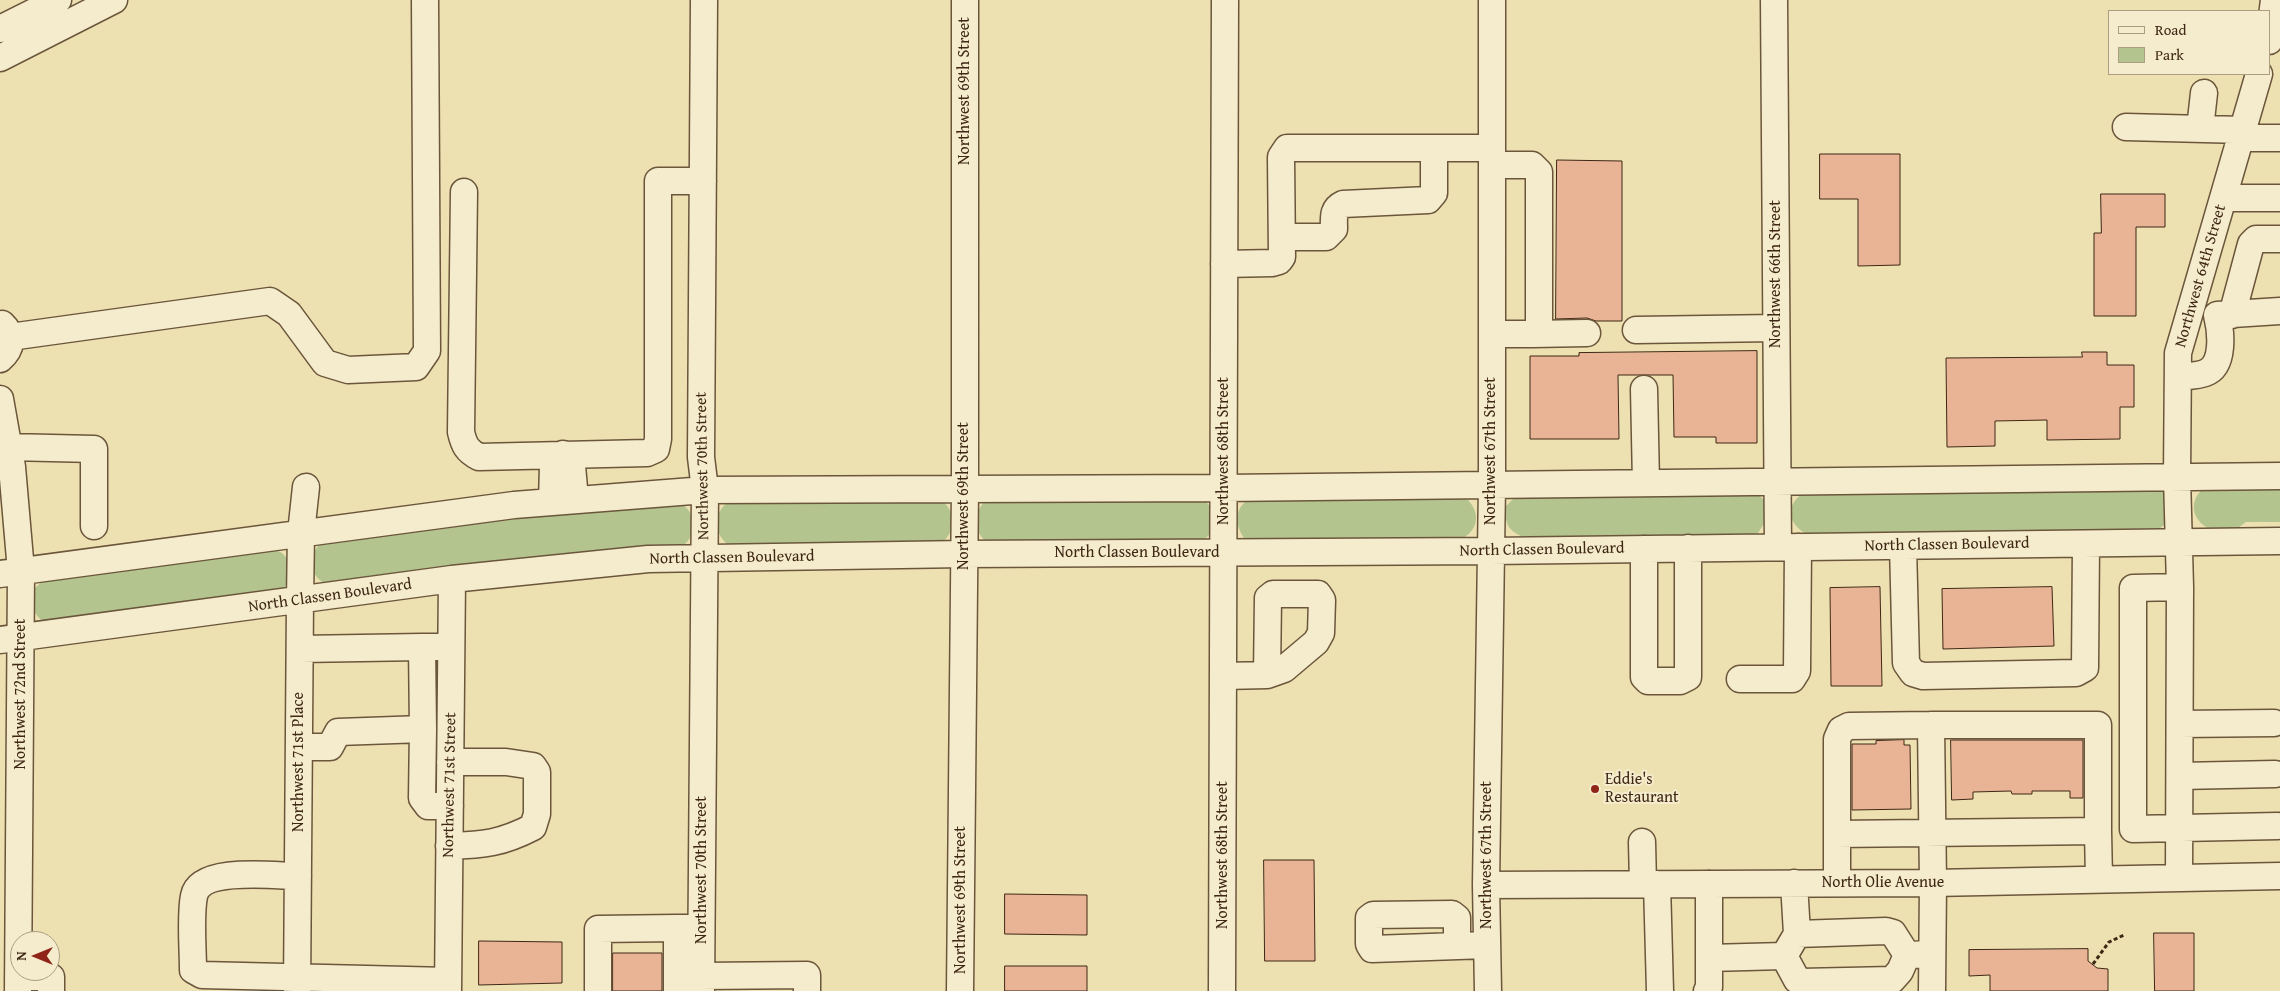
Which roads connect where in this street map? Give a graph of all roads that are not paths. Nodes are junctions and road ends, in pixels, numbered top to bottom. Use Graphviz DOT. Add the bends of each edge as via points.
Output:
graph roads {
  1 [pos="58,0"];
  2 [pos="114,0"];
  3 [pos="425,0"];
  4 [pos="704,0"];
  5 [pos="965,0"];
  6 [pos="1225,0"];
  7 [pos="1492,0"];
  8 [pos="1774,0"];
  9 [pos="2274,0"];
  10 [pos="0,28"];
  11 [pos="2270,33"];
  12 [pos="0,58"];
  13 [pos="2259,75"];
  14 [pos="2204,93"];
  15 [pos="2126,127"];
  16 [pos="2200,129"];
  17 [pos="2242,134"];
  18 [pos="2280,138"];
  19 [pos="1434,148"];
  20 [pos="1492,157"];
  21 [pos="702,181"];
  22 [pos="464,192"];
  23 [pos="2223,198"];
  24 [pos="2280,198"];
  25 [pos="1282,238"];
  26 [pos="2280,239"];
  27 [pos="1224,264"];
  28 [pos="2280,311"];
  29 [pos="2190,312"];
  30 [pos="2225,315"];
  31 [pos="1776,328"];
  32 [pos="1636,330"];
  33 [pos="1587,333"];
  34 [pos="1492,334"];
  35 [pos="1532,334"];
  36 [pos="3,339"];
  37 [pos="2178,377"];
  38 [pos="1644,389"];
  39 [pos="0,399"];
  40 [pos="563,454"];
  41 [pos="6,461"];
  42 [pos="2176,476"];
  43 [pos="2280,476"];
  44 [pos="1778,482"];
  45 [pos="1646,483"];
  46 [pos="1492,485"];
  47 [pos="306,487"];
  48 [pos="964,488"];
  49 [pos="1224,488"];
  50 [pos="705,490"];
  51 [pos="563,500"];
  52 [pos="94,526"];
  53 [pos="301,533"];
  54 [pos="2280,541"];
  55 [pos="2179,543"];
  56 [pos="2086,544"];
  57 [pos="1903,546"];
  58 [pos="1788,547"];
  59 [pos="1688,548"];
  60 [pos="1644,549"];
  61 [pos="1491,551"];
  62 [pos="1225,553"];
  63 [pos="964,554"];
  64 [pos="704,557"];
  65 [pos="11,572"];
  66 [pos="452,579"];
  67 [pos="2180,587"];
  68 [pos="300,600"];
  69 [pos="11,639"];
  70 [pos="451,647"];
  71 [pos="422,648"];
  72 [pos="300,649"];
  73 [pos="1267,675"];
  74 [pos="1224,676"];
  75 [pos="1740,679"];
  76 [pos="2274,723"];
  77 [pos="11,724"];
  78 [pos="2180,724"];
  79 [pos="1931,726"];
  80 [pos="423,730"];
  81 [pos="299,746"];
  82 [pos="450,762"];
  83 [pos="2276,774"];
  84 [pos="2180,776"];
  85 [pos="450,806"];
  86 [pos="10,824"];
  87 [pos="2278,826"];
  88 [pos="2179,828"];
  89 [pos="2098,831"];
  90 [pos="1837,834"];
  91 [pos="1932,834"];
  92 [pos="1642,842"];
  93 [pos="449,846"];
  94 [pos="298,876"];
  95 [pos="2280,876"];
  96 [pos="2178,877"];
  97 [pos="2099,879"];
  98 [pos="1794,883"];
  99 [pos="1837,883"];
  100 [pos="1933,883"];
  101 [pos="1650,884"];
  102 [pos="1709,884"];
  103 [pos="1486,885"];
  104 [pos="689,928"];
  105 [pos="1487,945"];
  106 [pos="1790,945"];
  107 [pos="1457,946"];
  108 [pos="9,948"];
  109 [pos="1920,955"];
  110 [pos="1709,958"];
  111 [pos="701,983"];
  112 [pos="749,983"];
  113 [pos="18,984"];
  114 [pos="297,984"];
  115 [pos="448,986"];
  116 [pos="51,991"];
  117 [pos="598,991"];
  118 [pos="677,991"];
  119 [pos="807,991"];
  120 [pos="960,991"];
  121 [pos="1222,991"];
  122 [pos="1488,991"];
  123 [pos="1660,991"];
  124 [pos="1707,991"];
  125 [pos="1932,991"];
  1 -- 10 [label="street"];
  2 -- 12 [label="street"];
  3 -- 36 [label="street" via="427,351 416,367 348,370 325,363 289,314 270,301"];
  4 -- 21 [label="street, Northwest 70th Street"];
  5 -- 48 [label="street, Northwest 69th Street"];
  6 -- 27 [label="street, Northwest 68th Street"];
  7 -- 20 [label="street, Northwest 67th Street"];
  8 -- 31 [label="street, Northwest 66th Street"];
  9 -- 11 [label="street"];
  13 -- 17 [label="street, Northwest 64th Street"];
  14 -- 16 [label="street"];
  15 -- 16 [label="street"];
  16 -- 17 [label="street"];
  17 -- 18 [label="street"];
  17 -- 23 [label="street, Northwest 64th Street"];
  19 -- 20 [label="street"];
  19 -- 25 [label="street" via="1434,193 1428,200 1343,204 1334,211 1334,229 1326,237"];
  19 -- 25 [label="street" via="1287,148 1281,157"];
  20 -- 34 [label="street, Northwest 67th Street"];
  20 -- 35 [label="street" via="1532,165 1539,172 1539,328"];
  21 -- 40 [label="street" via="658,181 656,448 647,453"];
  21 -- 50 [label="street, Northwest 70th Street" via="701,457"];
  22 -- 40 [label="street" via="461,432 464,445 480,457"];
  23 -- 24 [label="street"];
  23 -- 29 [label="street, Northwest 64th Street"];
  25 -- 27 [label="street" via="1283,251 1279,261"];
  26 -- 30 [label="street" via="2256,239 2250,244"];
  27 -- 49 [label="street, Northwest 68th Street"];
  28 -- 30 [label="street"];
  29 -- 30 [label="street"];
  29 -- 37 [label="street, Northwest 64th Street" via="2178,353"];
  30 -- 37 [label="street" via="2222,346 2214,366 2207,372"];
  31 -- 32 [label="street"];
  31 -- 44 [label="street, Northwest 66th Street"];
  33 -- 35 [label="street"];
  34 -- 35 [label="street"];
  34 -- 46 [label="street, Northwest 67th Street"];
  37 -- 42 [label="street, Northwest 64th Street"];
  38 -- 45 [label="street"];
  39 -- 41 [label="street, Northwest 72nd Street"];
  40 -- 51 [label="street" via="572,466"];
  41 -- 52 [label="street" via="94,449"];
  41 -- 65 [label="street, Northwest 72nd Street"];
  42 -- 43 [label="street"];
  42 -- 44 [label="street"];
  42 -- 55 [label="street, Northwest 64th Street"];
  44 -- 45 [label="street"];
  44 -- 58 [label="street, Northwest 66th Street"];
  45 -- 46 [label="street"];
  46 -- 49 [label="street"];
  46 -- 61 [label="street, Northwest 67th Street"];
  47 -- 53 [label="street, Northwest 71st Place"];
  48 -- 49 [label="street"];
  48 -- 50 [label="street"];
  48 -- 63 [label="street, Northwest 69th Street"];
  49 -- 62 [label="street, Northwest 68th Street"];
  50 -- 51 [label="street"];
  50 -- 64 [label="street, Northwest 70th Street"];
  51 -- 53 [label="street"];
  53 -- 65 [label="street"];
  53 -- 68 [label="street, Northwest 71st Place"];
  54 -- 55 [label="street, North Classen Boulevard"];
  55 -- 56 [label="street, North Classen Boulevard"];
  55 -- 67 [label="street, Northwest 64th Street"];
  56 -- 57 [label="street, North Classen Boulevard"];
  56 -- 57 [label="street" via="2085,668 2076,673 1923,676 1912,673 1906,663"];
  57 -- 58 [label="street, North Classen Boulevard"];
  58 -- 59 [label="street, North Classen Boulevard"];
  58 -- 75 [label="street, Northwest 66th Street" via="1797,671 1792,679"];
  59 -- 60 [label="street, North Classen Boulevard"];
  59 -- 60 [label="street" via="1688,677 1680,681 1648,681 1644,677"];
  60 -- 61 [label="street, North Classen Boulevard"];
  61 -- 62 [label="street, North Classen Boulevard"];
  61 -- 103 [label="street, Northwest 67th Street"];
  62 -- 63 [label="street, North Classen Boulevard"];
  62 -- 74 [label="street, Northwest 68th Street"];
  63 -- 64 [label="street, North Classen Boulevard"];
  63 -- 120 [label="street, Northwest 69th Street"];
  64 -- 66 [label="street, North Classen Boulevard" via="585,564"];
  64 -- 104 [label="street, Northwest 70th Street"];
  65 -- 69 [label="street, Northwest 72nd Street"];
  66 -- 68 [label="street, North Classen Boulevard"];
  66 -- 70 [label="street, Northwest 71st Street"];
  67 -- 78 [label="street, Northwest 64th Street"];
  67 -- 88 [label="street" via="2133,588 2133,829"];
  68 -- 69 [label="street, North Classen Boulevard"];
  68 -- 72 [label="street, Northwest 71st Place"];
  69 -- 77 [label="street, Northwest 72nd Street"];
  70 -- 71 [label="street"];
  70 -- 82 [label="street, Northwest 71st Street"];
  71 -- 72 [label="street"];
  71 -- 80 [label="street"];
  72 -- 81 [label="street, Northwest 71st Place"];
  73 -- 74 [label="street"];
  74 -- 121 [label="street, Northwest 68th Street"];
  76 -- 78 [label="street"];
  77 -- 86 [label="street, Northwest 72nd Street"];
  78 -- 84 [label="street, Northwest 64th Street"];
  79 -- 89 [label="street" via="2098,724"];
  79 -- 90 [label="street" via="1849,726 1841,730 1837,740"];
  79 -- 91 [label="street"];
  80 -- 81 [label="street" via="338,732 330,747"];
  80 -- 85 [label="street" via="422,798 428,806"];
  81 -- 94 [label="street, Northwest 71st Place"];
  82 -- 85 [label="street, Northwest 71st Street"];
  82 -- 93 [label="street" via="506,762 533,766 537,772 537,814 533,827 517,836 484,845"];
  83 -- 84 [label="street"];
  84 -- 88 [label="street, Northwest 64th Street"];
  85 -- 93 [label="street, Northwest 71st Street"];
  86 -- 108 [label="street, Northwest 72nd Street"];
  87 -- 88 [label="street"];
  88 -- 96 [label="street, Northwest 64th Street"];
  89 -- 91 [label="street"];
  89 -- 97 [label="street"];
  90 -- 91 [label="street"];
  90 -- 99 [label="street"];
  91 -- 100 [label="street"];
  92 -- 101 [label="street"];
  93 -- 115 [label="street, Northwest 71st Street"];
  94 -- 114 [label="street, Northwest 71st Place"];
  94 -- 114 [label="street" via="220,876 204,882 194,894 193,970 202,975"];
  95 -- 96 [label="street, North Olie Avenue"];
  96 -- 97 [label="street, North Olie Avenue"];
  97 -- 100 [label="street, North Olie Avenue"];
  98 -- 99 [label="street, North Olie Avenue"];
  98 -- 102 [label="street, North Olie Avenue"];
  98 -- 106 [label="street"];
  99 -- 100 [label="street, North Olie Avenue"];
  100 -- 109 [label="street"];
  101 -- 102 [label="street, North Olie Avenue"];
  101 -- 103 [label="street, North Olie Avenue"];
  101 -- 123 [label="street"];
  102 -- 110 [label="street"];
  103 -- 105 [label="street, Northwest 67th Street"];
  104 -- 111 [label="street, Northwest 70th Street"];
  104 -- 117 [label="street" via="598,929"];
  104 -- 118 [label="street"];
  105 -- 107 [label="street"];
  105 -- 122 [label="street, Northwest 67th Street"];
  106 -- 109 [label="street" via="1886,931"];
  106 -- 109 [label="street" via="1796,980 1801,982 1892,980"];
  106 -- 110 [label="street"];
  108 -- 113 [label="street, Northwest 72nd Street"];
  109 -- 125 [label="street"];
  110 -- 124 [label="street"];
  111 -- 112 [label="street"];
  112 -- 119 [label="street" via="807,975"];
  113 -- 116 [label="street" via="51,977"];
  114 -- 115 [label="street"];
}
